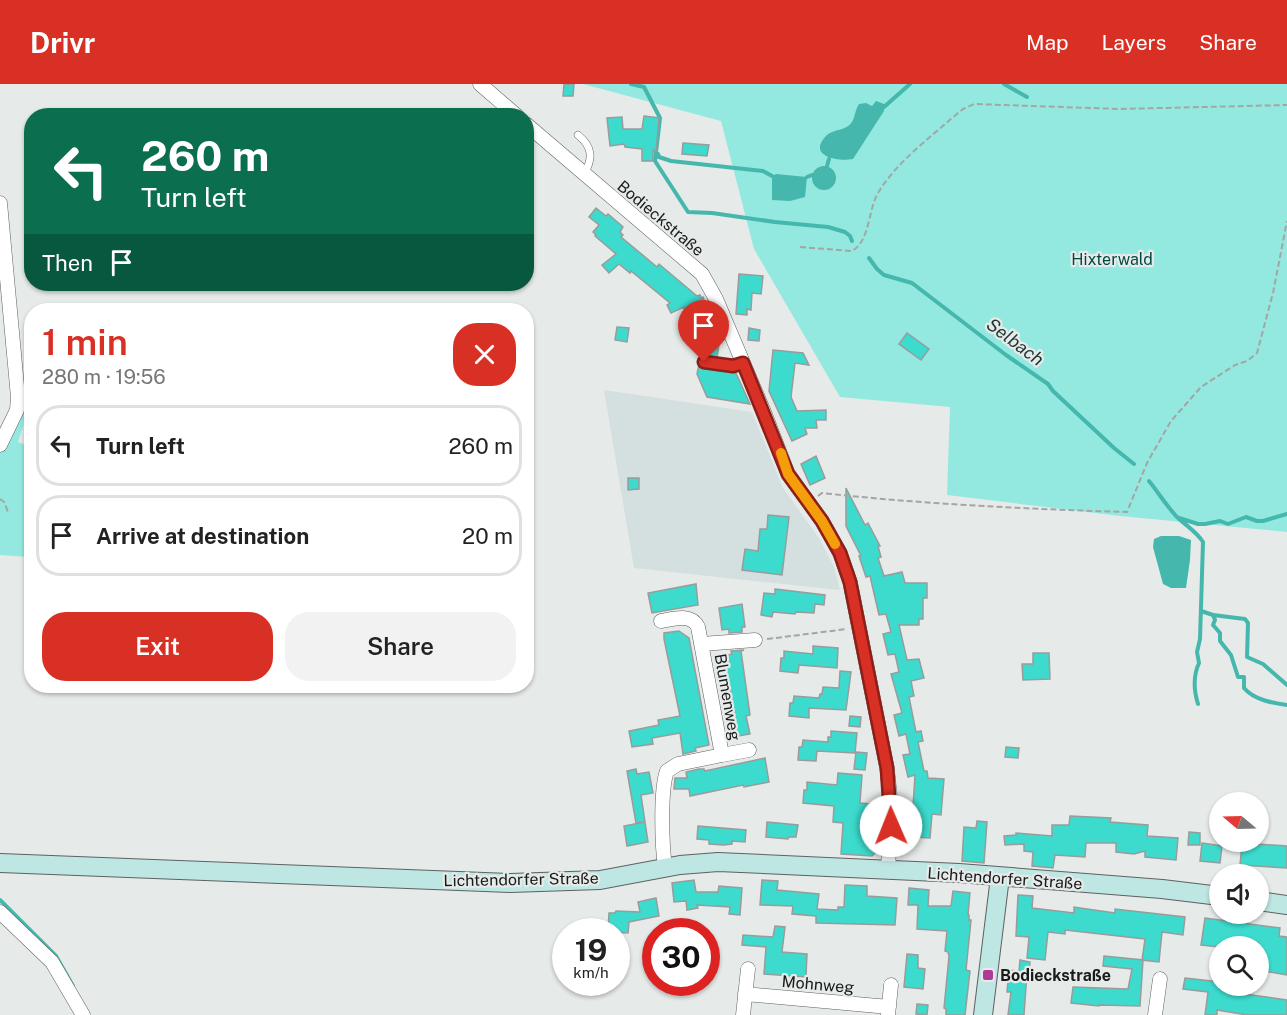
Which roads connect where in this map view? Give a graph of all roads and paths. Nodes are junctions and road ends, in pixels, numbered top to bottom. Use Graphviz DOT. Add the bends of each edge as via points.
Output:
graph roads {
  1 [pos="480,84"];
  2 [pos="1287,105"];
  3 [pos="508,108"];
  4 [pos="534,131"];
  5 [pos="578,135"];
  6 [pos="584,174"];
  7 [pos="0,202"];
  8 [pos="1287,221"];
  9 [pos="1287,227"];
  10 [pos="800,247"];
  11 [pos="704,362"];
  12 [pos="743,363"];
  13 [pos="5,425"];
  14 [pos="0,445"];
  15 [pos="0,499"];
  16 [pos="809,504"];
  17 [pos="8,512"];
  18 [pos="661,621"];
  19 [pos="860,628"];
  20 [pos="755,640"];
  21 [pos="702,644"];
  22 [pos="749,750"];
  23 [pos="722,754"];
  24 [pos="0,863"];
  25 [pos="665,867"];
  26 [pos="888,871"];
  27 [pos="1000,877"];
  28 [pos="1209,895"];
  29 [pos="1269,903"];
  30 [pos="1287,905"];
  31 [pos="0,912"];
  32 [pos="748,969"];
  33 [pos="1160,978"];
  34 [pos="891,985"];
  35 [pos="746,994"];
  36 [pos="888,1011"];
  37 [pos="83,1015"];
  38 [pos="743,1015"];
  39 [pos="983,1015"];
  40 [pos="1155,1015"];
  1 -- 3 [label="street"];
  2 -- 10 [label="path" via="1120,109 974,104 957,113 888,178 876,196 856,249"];
  4 -- 6 [label="street, Bodieckstraße"];
  5 -- 6 [label="lane" via="591,155"];
  6 -- 12 [label="street, Bodieckstraße" via="702,274"];
  7 -- 13 [label="street" via="18,397 17,410"];
  8 -- 9 [label="path"];
  9 -- 16 [label="path" via="1257,353 1201,387 1171,421 1147,463 1127,512 959,506 822,493"];
  11 -- 12 [label="lane" via="733,366"];
  12 -- 16 [label="street, Bodieckstraße" via="788,474"];
  13 -- 14 [label="street"];
  15 -- 17 [label="path"];
  16 -- 19 [label="street, Bodieckstraße" via="840,553"];
  18 -- 21 [label="street, Blumenweg" via="693,620"];
  19 -- 20 [label="path"];
  19 -- 26 [label="street, Bodieckstraße" via="890,786"];
  20 -- 21 [label="street, Blumenweg"];
  21 -- 23 [label="street, Blumenweg"];
  22 -- 23 [label="street, Blumenweg"];
  23 -- 25 [label="street, Blumenweg" via="674,765 667,771"];
  24 -- 25 [label="main road, Lichtendorfer Straße" via="510,883 600,880"];
  25 -- 26 [label="main road, Lichtendorfer Straße" via="718,862"];
  26 -- 27 [label="main road, Lichtendorfer Straße"];
  27 -- 28 [label="main road, Lichtendorfer Straße"];
  27 -- 39 [label="main road"];
  29 -- 30 [label="main road"];
  31 -- 37 [label="street" via="52,962"];
  32 -- 35 [label="street"];
  33 -- 40 [label="street"];
  34 -- 36 [label="street, Mohnweg"];
  35 -- 36 [label="street, Mohnweg"];
  35 -- 38 [label="street"];
}
